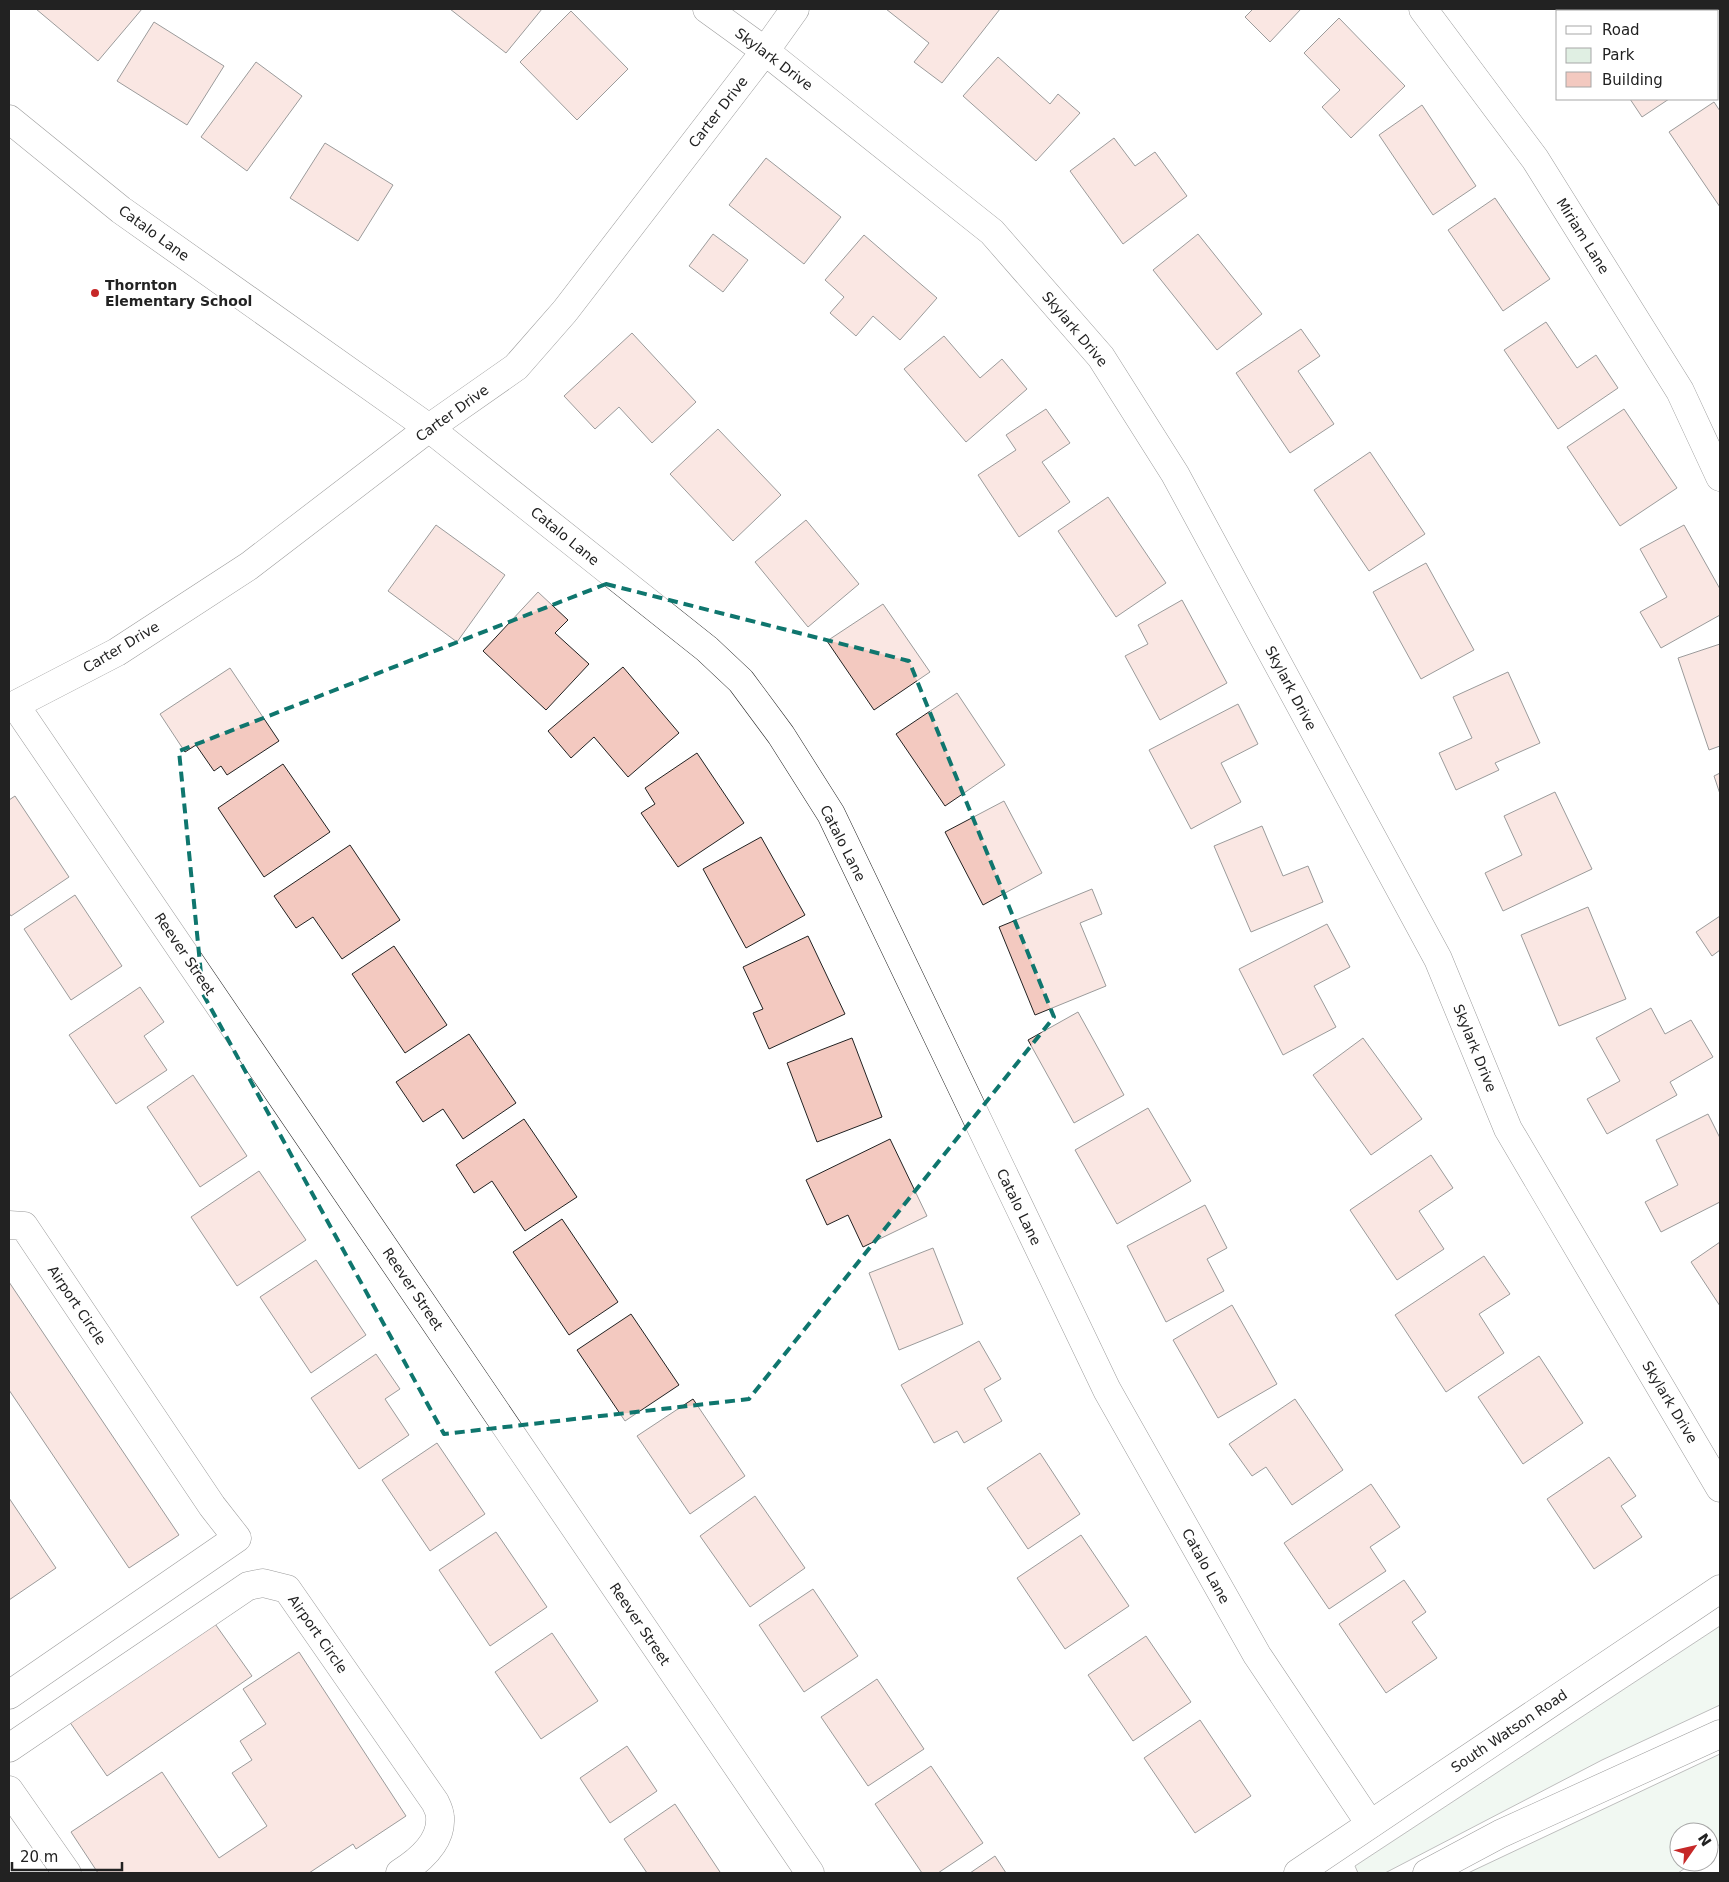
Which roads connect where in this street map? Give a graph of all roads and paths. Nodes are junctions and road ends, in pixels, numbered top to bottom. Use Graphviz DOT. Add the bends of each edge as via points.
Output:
graph roads {
  1 [pos="707,9"];
  2 [pos="795,9"];
  3 [pos="1422,9"];
  4 [pos="765,51"];
  5 [pos="9,119"];
  6 [pos="429,428"];
  7 [pos="1720,477"];
  8 [pos="12,706"];
  9 [pos="9,1225"];
  10 [pos="1720,1488"];
  11 [pos="1720,1589"];
  12 [pos="9,1695"];
  13 [pos="1720,1734"];
  14 [pos="9,1748"];
  15 [pos="9,1790"];
  16 [pos="1370,1824"];
  17 [pos="67,1873"];
  18 [pos="400,1873"];
  19 [pos="810,1873"];
  20 [pos="1298,1873"];
  21 [pos="1427,1873"];
  1 -- 4 [label="main road, Skylark Drive"];
  2 -- 4 [label="main road, Carter Drive"];
  3 -- 7 [label="main road, Miriam Lane" via="1540,168 1680,391"];
  4 -- 6 [label="main road, Carter Drive" via="566,311 516,367"];
  4 -- 10 [label="main road, Skylark Drive" via="992,232 1101,357 1175,474 1438,959 1508,1129"];
  5 -- 6 [label="main road, Catalo Lane" via="121,210"];
  6 -- 8 [label="main road, Carter Drive" via="249,566 117,652"];
  6 -- 16 [label="main road, Catalo Lane" via="707,649 741,681 781,735 831,814 1108,1390 1257,1655"];
  8 -- 19 [label="main road, Reever Street"];
  9 -- 12 [label="main road, Airport Circle" via="24,1226 212,1506 237,1538"];
  11 -- 16 [label="main road, South Watson Road"];
  13 -- 21 [label="main road" via="1500,1834"];
  14 -- 18 [label="main road, Airport Circle" via="248,1586 263,1583 287,1589 435,1802 440,1817 434,1843 412,1866"];
  15 -- 17 [label="main road"];
  16 -- 20 [label="main road, South Watson Road"];
}
